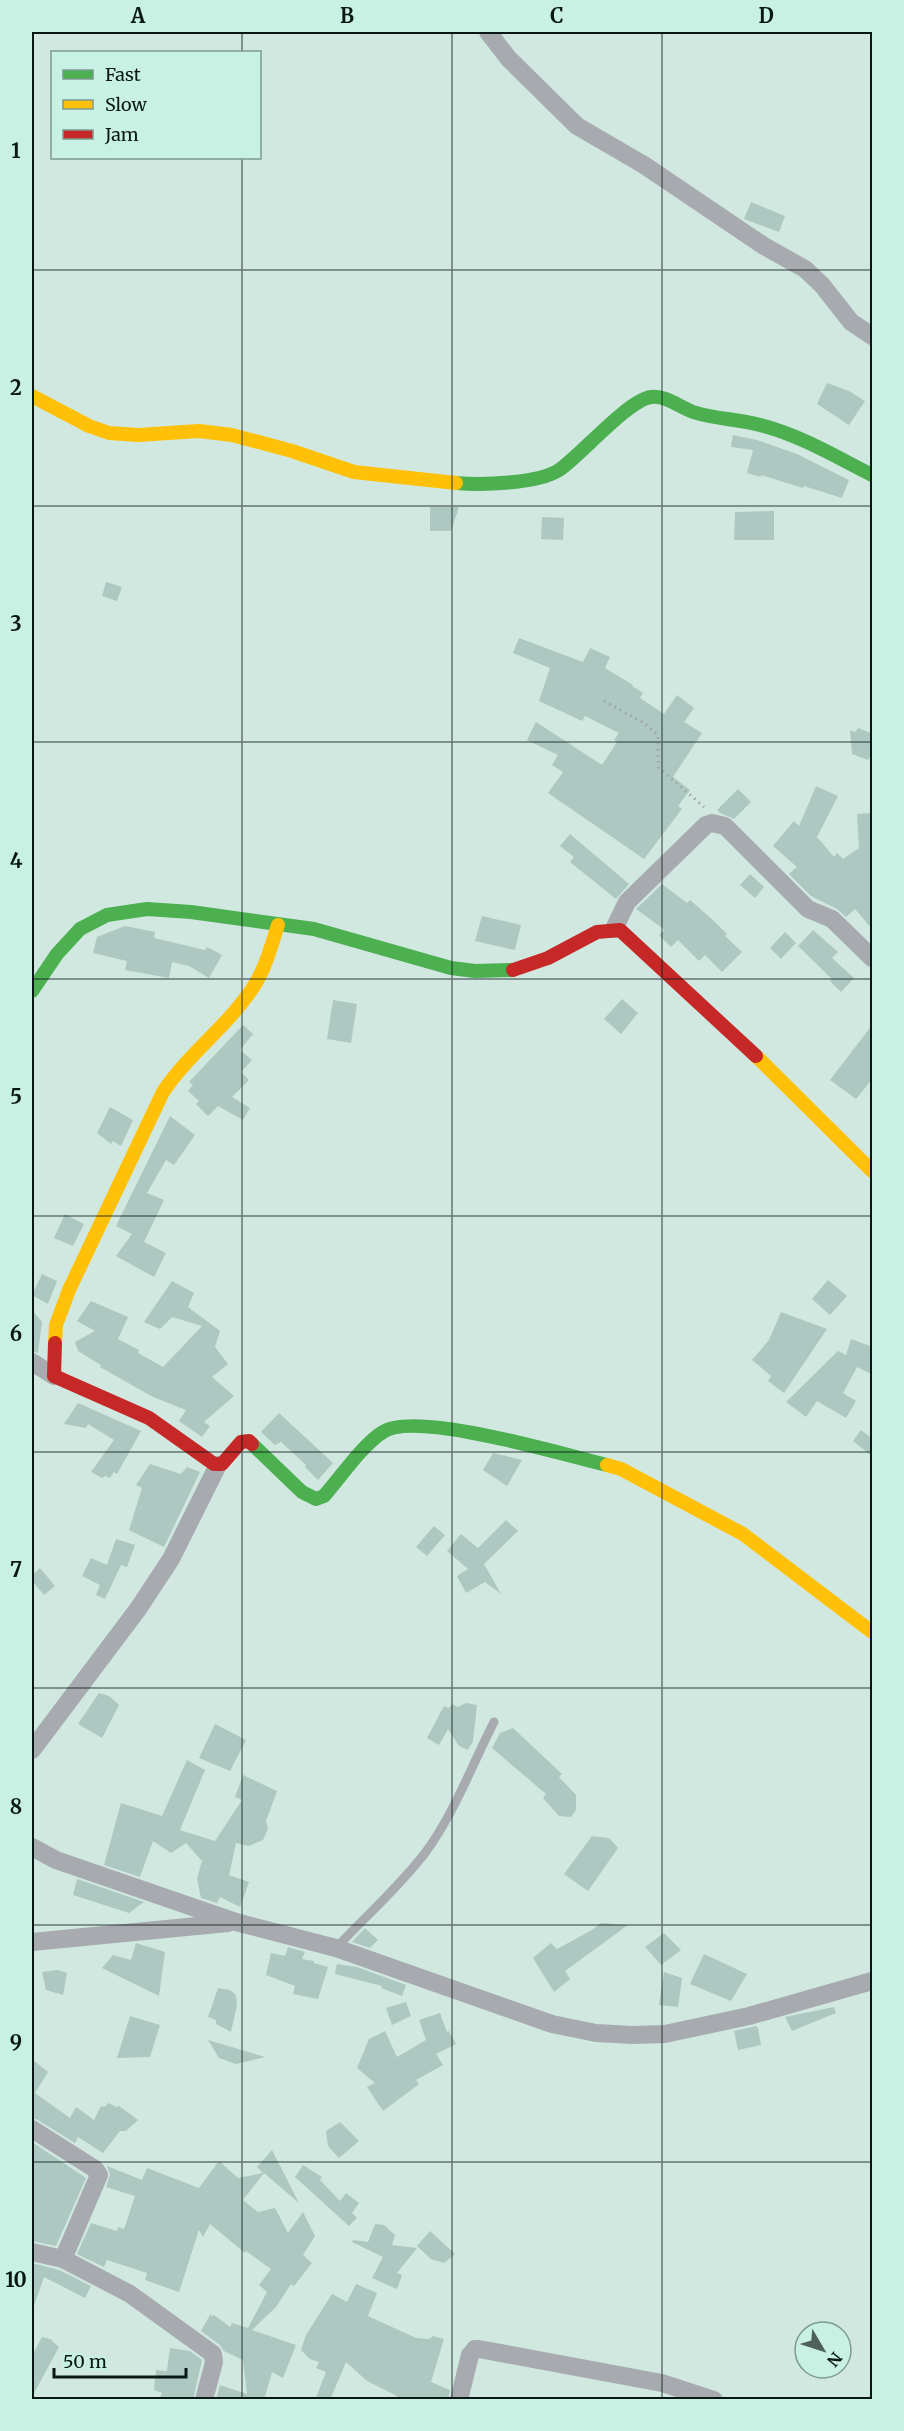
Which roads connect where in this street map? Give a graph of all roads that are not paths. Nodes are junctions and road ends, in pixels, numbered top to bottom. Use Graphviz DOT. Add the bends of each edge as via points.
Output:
graph roads {
  1 [pos="488,32"];
  2 [pos="873,336"];
  3 [pos="32,396"];
  4 [pos="873,475"];
  5 [pos="278,925"];
  6 [pos="614,929"];
  7 [pos="873,958"];
  8 [pos="32,991"];
  9 [pos="873,1170"];
  10 [pos="32,1362"];
  11 [pos="54,1376"];
  12 [pos="218,1465"];
  13 [pos="873,1632"];
  14 [pos="494,1722"];
  15 [pos="32,1750"];
  16 [pos="32,1847"];
  17 [pos="236,1922"];
  18 [pos="32,1942"];
  19 [pos="336,1948"];
  20 [pos="873,1981"];
  21 [pos="32,2129"];
  22 [pos="32,2252"];
  23 [pos="63,2259"];
  24 [pos="204,2400"];
  25 [pos="459,2400"];
  26 [pos="714,2400"];
  1 -- 2 [label="street" via="508,59 577,126 805,270 851,322"];
  3 -- 4 [label="street" via="109,433 199,431 232,435 354,472 479,485 540,478 558,471 613,423 651,397 666,399 693,412 761,426 803,440"];
  5 -- 6 [label="street" via="313,929 449,968 498,972 517,971 562,952 595,932"];
  5 -- 8 [label="street" via="184,912 120,912 92,922 71,936"];
  5 -- 11 [label="street" via="255,985 173,1075 160,1099 69,1290 56,1325"];
  6 -- 7 [label="street" via="627,902 706,825 719,823 808,909 832,919"];
  6 -- 9 [label="street" via="640,947"];
  10 -- 11 [label="street"];
  11 -- 12 [label="street" via="149,1418"];
  12 -- 13 [label="street" via="242,1442 249,1441 302,1492 316,1499 324,1496 382,1432 410,1425 476,1433 621,1469 743,1534"];
  12 -- 15 [label="street" via="171,1559 138,1610"];
  14 -- 19 [label="lane" via="447,1818 425,1852"];
  16 -- 17 [label="street" via="56,1860"];
  17 -- 18 [label="street"];
  17 -- 19 [label="street"];
  19 -- 20 [label="street" via="552,2024 596,2033 665,2034 750,2016"];
  21 -- 23 [label="street" via="99,2175"];
  22 -- 23 [label="street"];
  23 -- 24 [label="street" via="130,2294 213,2354"];
  25 -- 26 [label="street" via="470,2355 479,2349 662,2383"];
}
